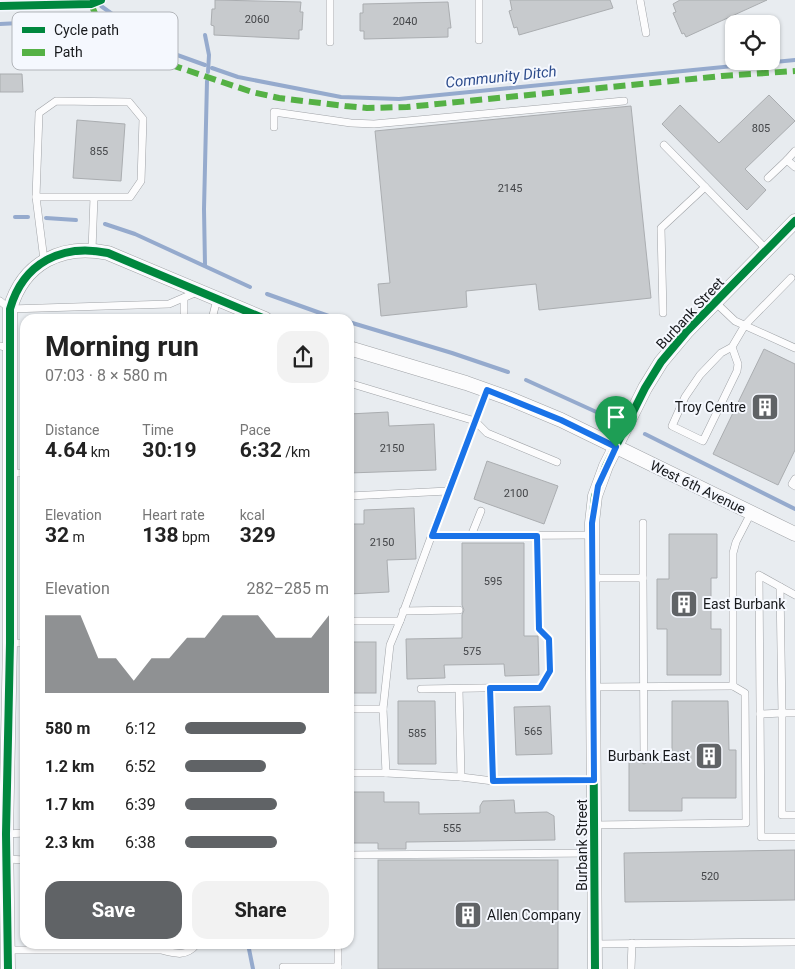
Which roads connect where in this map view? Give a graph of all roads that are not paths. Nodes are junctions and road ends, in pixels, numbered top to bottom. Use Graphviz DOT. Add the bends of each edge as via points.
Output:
graph roads {
  1 [pos="330,0"];
  2 [pos="479,0"];
  3 [pos="640,0"];
  4 [pos="646,33"];
  5 [pos="479,40"];
  6 [pos="330,42"];
  7 [pos="624,101"];
  8 [pos="274,127"];
  9 [pos="664,145"];
  10 [pos="795,151"];
  11 [pos="787,160"];
  12 [pos="795,167"];
  13 [pos="768,178"];
  14 [pos="705,187"];
  15 [pos="36,197"];
  16 [pos="94,197"];
  17 [pos="795,221"];
  18 [pos="92,250"];
  19 [pos="767,250"];
  20 [pos="44,260"];
  21 [pos="791,278"];
  22 [pos="199,292"];
  23 [pos="184,298"];
  24 [pos="216,299"];
  25 [pos="715,302"];
  26 [pos="5,305"];
  27 [pos="663,313"];
  28 [pos="184,314"];
  29 [pos="213,314"];
  30 [pos="253,314"];
  31 [pos="745,325"];
  32 [pos="5,347"];
  33 [pos="732,347"];
  34 [pos="795,348"];
  35 [pos="354,350"];
  36 [pos="354,385"];
  37 [pos="487,390"];
  38 [pos="475,421"];
  39 [pos="616,447"];
  40 [pos="557,462"];
  41 [pos="9,473"];
  42 [pos="20,473"];
  43 [pos="795,479"];
  44 [pos="795,486"];
  45 [pos="448,491"];
  46 [pos="354,496"];
  47 [pos="481,511"];
  48 [pos="751,513"];
  49 [pos="643,523"];
  50 [pos="795,534"];
  51 [pos="592,535"];
  52 [pos="432,536"];
  53 [pos="470,536"];
  54 [pos="537,536"];
  55 [pos="5,563"];
  56 [pos="592,578"];
  57 [pos="643,578"];
  58 [pos="780,587"];
  59 [pos="795,594"];
  60 [pos="459,610"];
  61 [pos="403,611"];
  62 [pos="354,621"];
  63 [pos="400,621"];
  64 [pos="10,643"];
  65 [pos="20,643"];
  66 [pos="733,686"];
  67 [pos="593,687"];
  68 [pos="644,687"];
  69 [pos="490,688"];
  70 [pos="459,689"];
  71 [pos="421,690"];
  72 [pos="383,709"];
  73 [pos="354,710"];
  74 [pos="782,713"];
  75 [pos="795,713"];
  76 [pos="760,714"];
  77 [pos="644,759"];
  78 [pos="386,773"];
  79 [pos="354,774"];
  80 [pos="461,777"];
  81 [pos="594,780"];
  82 [pos="493,781"];
  83 [pos="795,815"];
  84 [pos="594,825"];
  85 [pos="20,833"];
  86 [pos="6,834"];
  87 [pos="795,837"];
  88 [pos="594,853"];
  89 [pos="354,855"];
  90 [pos="7,859"];
  91 [pos="20,860"];
  92 [pos="795,942"];
  93 [pos="632,943"];
  94 [pos="595,944"];
  95 [pos="192,949"];
  96 [pos="338,949"];
  97 [pos="8,950"];
  98 [pos="283,967"];
  99 [pos="338,968"];
  100 [pos="8,969"];
  101 [pos="596,969"];
  102 [pos="631,969"];
  1 -- 6 [label="lane"];
  2 -- 5 [label="lane"];
  3 -- 4 [label="lane"];
  7 -- 8 [label="lane" via="374,124 274,112"];
  9 -- 14 [label="lane"];
  10 -- 11 [label="lane"];
  11 -- 12 [label="lane"];
  11 -- 13 [label="lane"];
  14 -- 19 [label="lane"];
  14 -- 27 [label="lane" via="661,228"];
  15 -- 16 [label="lane"];
  15 -- 16 [label="lane" via="39,113 56,101 129,102 143,119 141,182 130,197"];
  15 -- 20 [label="lane"];
  16 -- 18 [label="lane"];
  17 -- 19 [label="street, Burbank Street"];
  18 -- 20 [label="street" via="57,254"];
  18 -- 22 [label="street" via="108,253"];
  19 -- 25 [label="street, Burbank Street"];
  20 -- 26 [label="street" via="21,282"];
  21 -- 31 [label="lane"];
  22 -- 23 [label="lane"];
  22 -- 24 [label="street"];
  23 -- 26 [label="lane" via="169,304"];
  23 -- 28 [label="lane"];
  24 -- 29 [label="lane"];
  24 -- 30 [label="street"];
  25 -- 31 [label="lane" via="734,320"];
  25 -- 39 [label="street, Burbank Street" via="661,362"];
  26 -- 32 [label="street"];
  31 -- 33 [label="lane"];
  31 -- 34 [label="lane"];
  32 -- 41 [label="street"];
  33 -- 33 [label="lane" via="721,353 700,375 672,426 703,441 737,371"];
  35 -- 37 [label="street, West 6th Avenue"];
  36 -- 38 [label="lane"];
  37 -- 38 [label="lane"];
  37 -- 39 [label="street, West 6th Avenue"];
  38 -- 40 [label="lane" via="487,433"];
  38 -- 45 [label="lane"];
  39 -- 48 [label="street, West 6th Avenue"];
  39 -- 51 [label="street, Burbank Street" via="598,486"];
  41 -- 42 [label="lane"];
  41 -- 55 [label="street"];
  43 -- 44 [label="lane" via="792,484"];
  45 -- 46 [label="lane"];
  45 -- 52 [label="lane"];
  47 -- 53 [label="lane"];
  48 -- 50 [label="street, West 6th Avenue"];
  48 -- 66 [label="lane" via="733,553"];
  49 -- 57 [label="lane"];
  51 -- 54 [label="lane"];
  51 -- 56 [label="street, Burbank Street"];
  52 -- 53 [label="lane"];
  52 -- 61 [label="lane"];
  53 -- 54 [label="lane"];
  54 -- 69 [label="lane" via="539,629 549,639 550,671 540,688"];
  55 -- 64 [label="street"];
  56 -- 57 [label="lane"];
  56 -- 67 [label="street, Burbank Street"];
  57 -- 68 [label="lane"];
  58 -- 59 [label="lane"];
  58 -- 74 [label="lane"];
  58 -- 76 [label="lane" via="759,575"];
  60 -- 61 [label="lane"];
  61 -- 63 [label="lane"];
  62 -- 63 [label="lane"];
  63 -- 72 [label="lane" via="390,645"];
  64 -- 65 [label="lane"];
  64 -- 86 [label="street"];
  66 -- 68 [label="lane"];
  66 -- 84 [label="lane" via="745,693 746,823"];
  67 -- 68 [label="lane"];
  67 -- 81 [label="street, Burbank Street"];
  68 -- 77 [label="lane"];
  69 -- 70 [label="lane"];
  69 -- 82 [label="lane"];
  70 -- 71 [label="lane"];
  70 -- 80 [label="lane"];
  72 -- 73 [label="lane"];
  72 -- 78 [label="lane"];
  74 -- 75 [label="lane"];
  74 -- 76 [label="lane"];
  74 -- 83 [label="lane" via="782,815"];
  76 -- 87 [label="lane" via="761,837"];
  78 -- 79 [label="lane"];
  78 -- 80 [label="lane"];
  80 -- 82 [label="lane"];
  81 -- 82 [label="lane"];
  81 -- 84 [label="street, Burbank Street"];
  84 -- 88 [label="street, Burbank Street"];
  85 -- 86 [label="lane"];
  86 -- 90 [label="street"];
  88 -- 89 [label="lane"];
  88 -- 94 [label="street, Burbank Street"];
  90 -- 91 [label="lane"];
  90 -- 97 [label="street"];
  92 -- 93 [label="lane"];
  93 -- 94 [label="lane"];
  93 -- 102 [label="lane"];
  94 -- 101 [label="street, Burbank Street"];
  95 -- 97 [label="lane" via="179,954 161,950"];
  96 -- 99 [label="lane"];
  97 -- 100 [label="street"];
  98 -- 99 [label="lane"];
}
